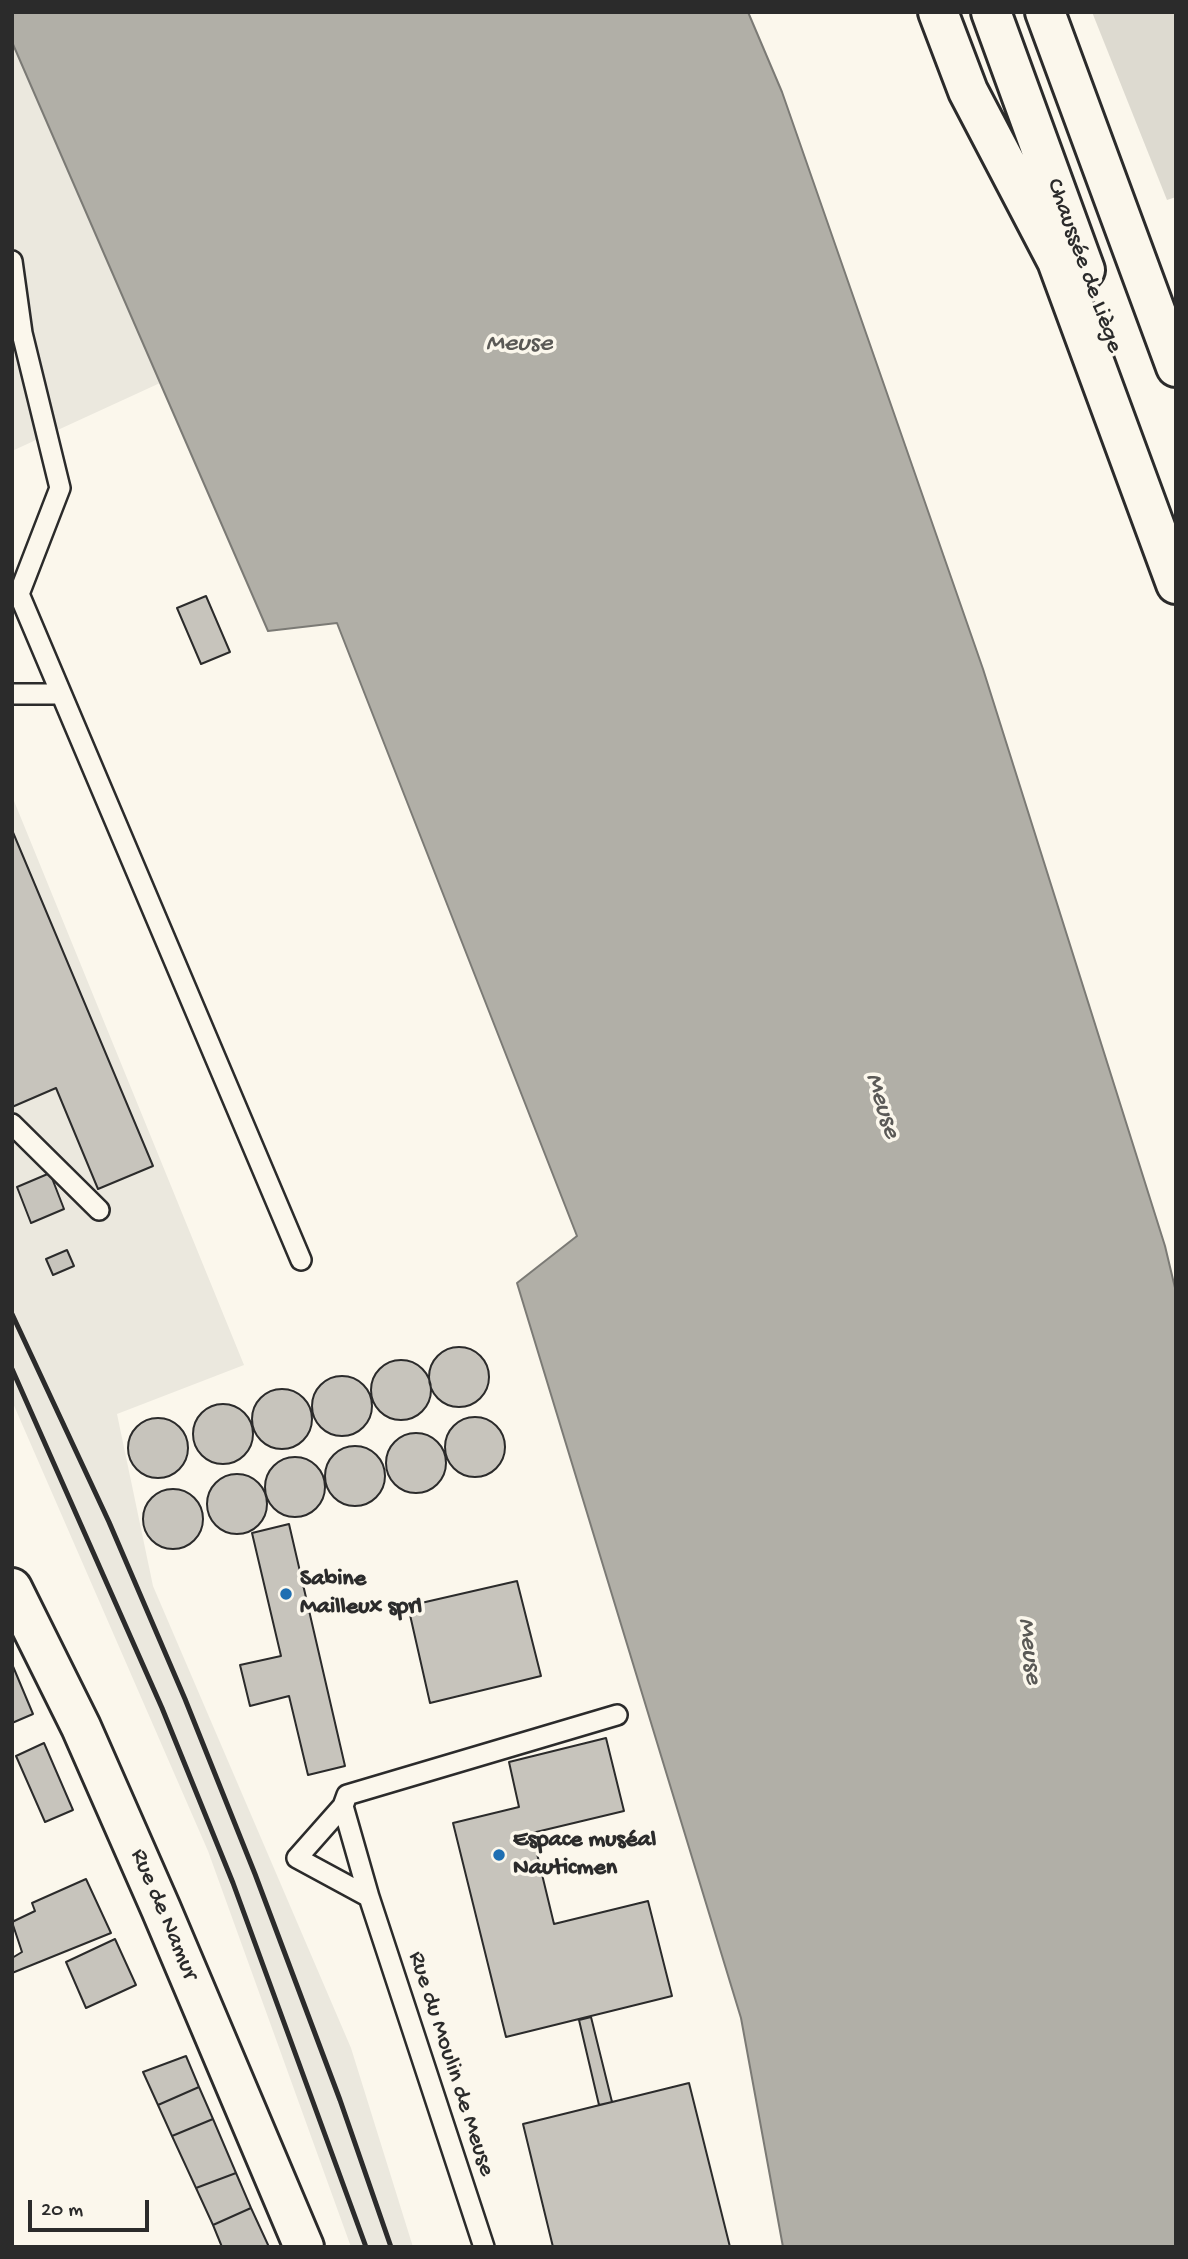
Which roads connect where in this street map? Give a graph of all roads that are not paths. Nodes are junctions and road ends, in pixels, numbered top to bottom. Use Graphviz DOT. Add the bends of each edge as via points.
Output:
graph roads {
  1 [pos="938,12"];
  2 [pos="991,12"];
  3 [pos="1045,12"];
  4 [pos="12,261"];
  5 [pos="1176,367"];
  6 [pos="1176,520"];
  7 [pos="1176,584"];
  8 [pos="12,694"];
  9 [pos="61,694"];
  10 [pos="12,1124"];
  11 [pos="99,1210"];
  12 [pos="301,1260"];
  13 [pos="12,1588"];
  14 [pos="617,1715"];
  15 [pos="343,1806"];
  16 [pos="369,1897"];
  17 [pos="304,2247"];
  18 [pos="484,2247"];
  1 -- 7 [label="main road" via="968,91 1058,261"];
  2 -- 6 [label="main road, Chaussée de Liège"];
  3 -- 5 [label="main road"];
  4 -- 9 [label="lane" via="22,333 60,488 19,594"];
  8 -- 9 [label="lane"];
  9 -- 12 [label="lane"];
  10 -- 11 [label="lane"];
  13 -- 17 [label="main road, Rue de Namur" via="87,1739"];
  14 -- 15 [label="lane" via="347,1795"];
  15 -- 16 [label="lane, Rue du Moulin de Meuse"];
  15 -- 16 [label="lane" via="297,1858"];
  16 -- 18 [label="lane, Rue du Moulin de Meuse"];
}
